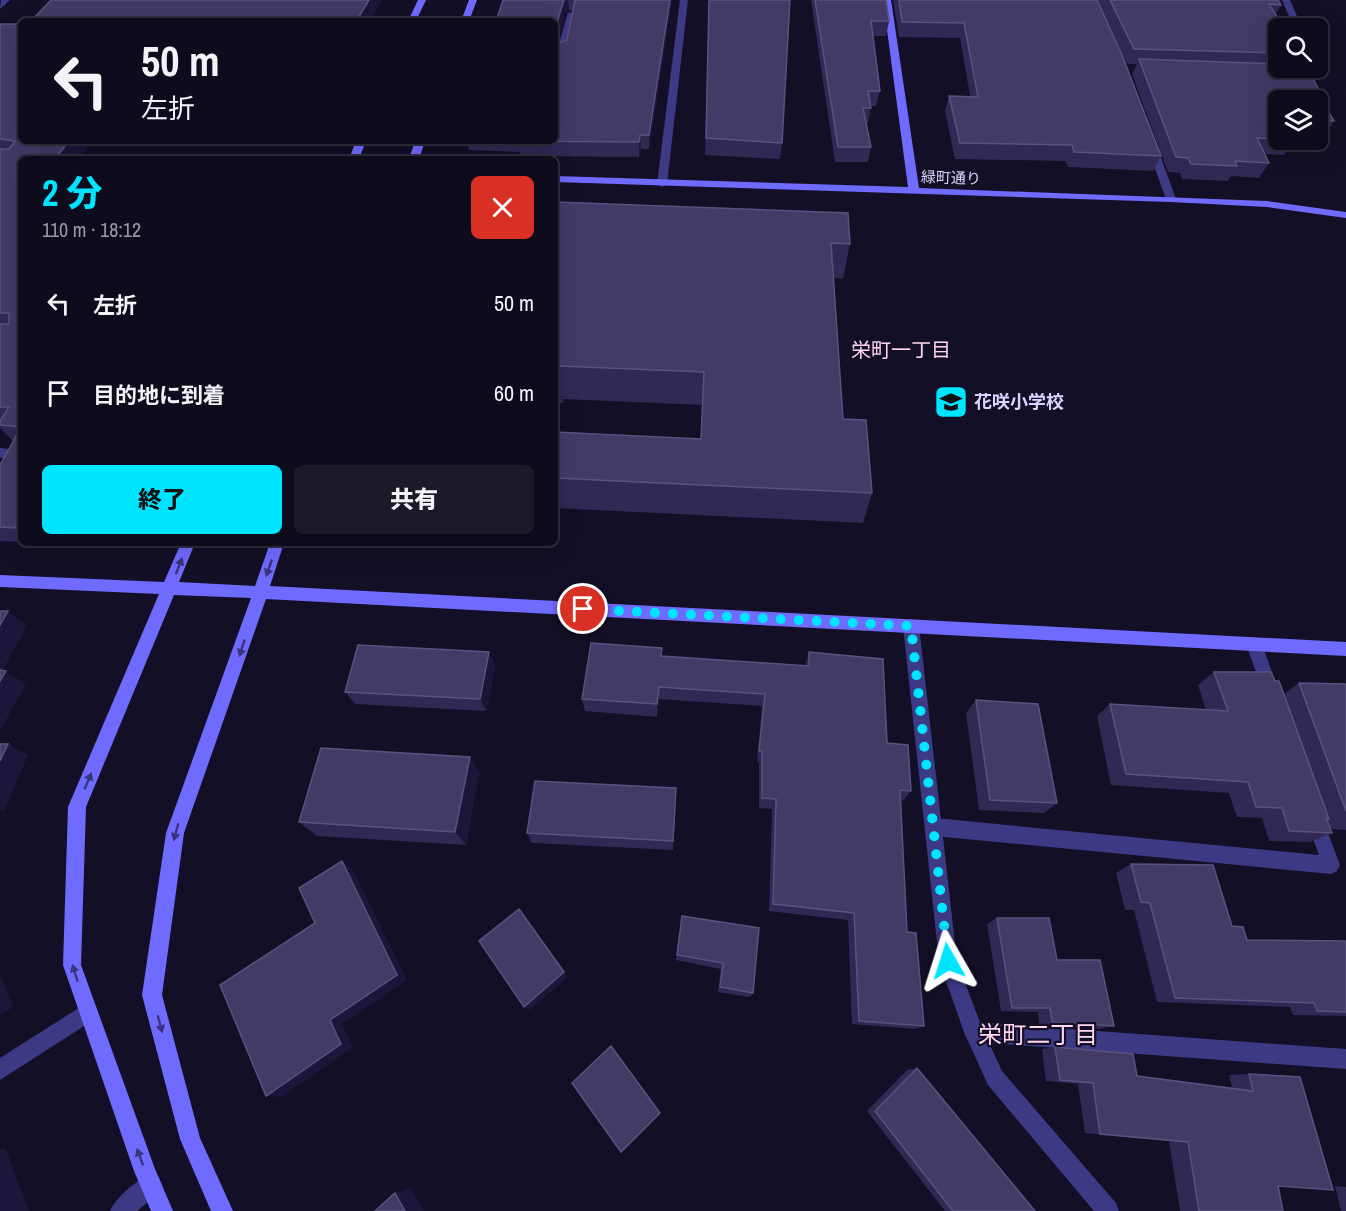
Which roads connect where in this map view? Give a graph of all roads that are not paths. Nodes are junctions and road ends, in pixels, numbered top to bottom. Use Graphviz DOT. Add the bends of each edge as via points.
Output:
graph roads {
  1 [pos="6,0"];
  2 [pos="422,0"];
  3 [pos="473,0"];
  4 [pos="684,0"];
  5 [pos="887,0"];
  6 [pos="1286,0"];
  7 [pos="0,6"];
  8 [pos="571,14"];
  9 [pos="413,18"];
  10 [pos="466,18"];
  11 [pos="1294,18"];
  12 [pos="558,54"];
  13 [pos="1147,134"];
  14 [pos="558,180"];
  15 [pos="662,184"];
  16 [pos="914,192"];
  17 [pos="1171,199"];
  18 [pos="1346,215"];
  19 [pos="0,453"];
  20 [pos="18,455"];
  21 [pos="187,546"];
  22 [pos="277,546"];
  23 [pos="0,581"];
  24 [pos="170,588"];
  25 [pos="260,593"];
  26 [pos="911,626"];
  27 [pos="1254,644"];
  28 [pos="1346,649"];
  29 [pos="1277,711"];
  30 [pos="1308,799"];
  31 [pos="934,827"];
  32 [pos="88,1011"];
  33 [pos="974,1032"];
  34 [pos="1346,1059"];
  35 [pos="0,1070"];
  36 [pos="151,1185"];
  37 [pos="121,1211"];
  38 [pos="162,1211"];
  39 [pos="222,1211"];
  40 [pos="1108,1211"];
  1 -- 7 [label="street"];
  2 -- 9 [label="street"];
  3 -- 10 [label="street"];
  4 -- 15 [label="street"];
  5 -- 16 [label="street"];
  6 -- 11 [label="street"];
  8 -- 12 [label="street"];
  13 -- 17 [label="street"];
  14 -- 15 [label="street, 緑町通り"];
  15 -- 16 [label="street, 緑町通り"];
  16 -- 17 [label="street, 緑町通り"];
  17 -- 18 [label="street, 緑町通り" via="1267,204"];
  19 -- 20 [label="street"];
  24 -- 21 [label="street, one-way"];
  22 -- 25 [label="street, one-way"];
  23 -- 24 [label="street"];
  24 -- 25 [label="street"];
  32 -- 24 [label="street, one-way" via="72,965 77,807"];
  25 -- 26 [label="street"];
  25 -- 39 [label="street, one-way" via="175,832 152,995 190,1139"];
  26 -- 27 [label="street"];
  26 -- 31 [label="street"];
  27 -- 28 [label="street"];
  27 -- 29 [label="street"];
  30 -- 31 [label="street" via="1331,865"];
  31 -- 33 [label="street" via="948,961"];
  32 -- 35 [label="street"];
  36 -- 32 [label="street, one-way"];
  33 -- 34 [label="street"];
  33 -- 40 [label="street" via="995,1078"];
  36 -- 37 [label="street"];
  36 -- 38 [label="street"];
}
